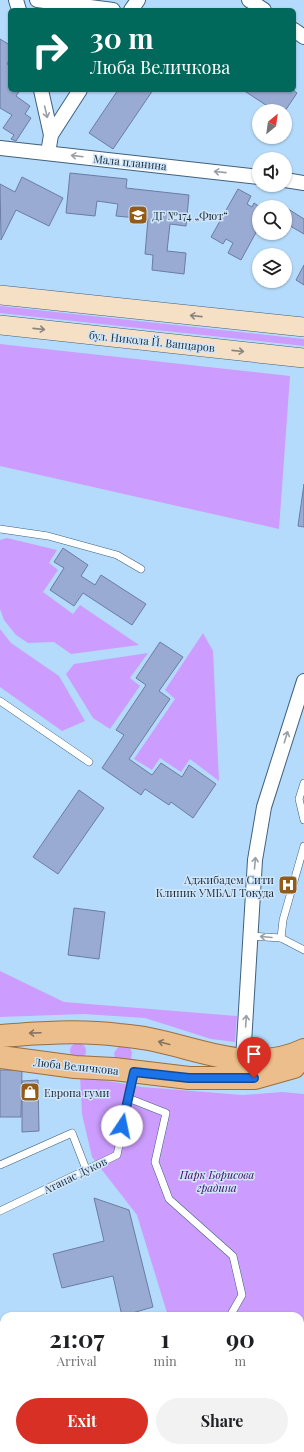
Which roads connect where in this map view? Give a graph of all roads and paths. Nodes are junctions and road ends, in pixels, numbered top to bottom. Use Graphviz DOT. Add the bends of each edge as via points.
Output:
graph roads {
  1 [pos="37,0"];
  2 [pos="249,0"];
  3 [pos="98,8"];
  4 [pos="261,8"];
  5 [pos="41,92"];
  6 [pos="79,92"];
  7 [pos="51,135"];
  8 [pos="0,148"];
  9 [pos="48,153"];
  10 [pos="252,176"];
  11 [pos="292,181"];
  12 [pos="304,183"];
  13 [pos="0,295"];
  14 [pos="0,325"];
  15 [pos="304,327"];
  16 [pos="304,358"];
  17 [pos="0,529"];
  18 [pos="142,569"];
  19 [pos="304,681"];
  20 [pos="0,701"];
  21 [pos="89,762"];
  22 [pos="304,783"];
  23 [pos="304,820"];
  24 [pos="304,846"];
  25 [pos="251,936"];
  26 [pos="281,938"];
  27 [pos="304,950"];
  28 [pos="117,1035"];
  29 [pos="0,1036"];
  30 [pos="193,1051"];
  31 [pos="0,1057"];
  32 [pos="243,1060"];
  33 [pos="301,1060"];
  34 [pos="124,1071"];
  35 [pos="189,1078"];
  36 [pos="128,1098"];
  37 [pos="0,1165"];
  38 [pos="86,1170"];
  39 [pos="0,1211"];
  40 [pos="232,1312"];
  1 -- 3 [label="street"];
  2 -- 4 [label="street"];
  5 -- 7 [label="street, one-way"];
  6 -- 7 [label="street"];
  7 -- 9 [label="street"];
  8 -- 9 [label="street, Мала планина"];
  10 -- 9 [label="street, Мала планина, one-way"];
  11 -- 12 [label="street"];
  15 -- 13 [label="main road, one-way"];
  14 -- 16 [label="main road, бул. Никола Й. Вапцаров, one-way"];
  17 -- 18 [label="lane" via="48,536 102,551"];
  25 -- 19 [label="street, one-way" via="255,860 264,807"];
  20 -- 21 [label="lane"];
  22 -- 23 [label="lane" via="299,799"];
  24 -- 26 [label="lane" via="283,920"];
  26 -- 25 [label="lane, one-way"];
  32 -- 25 [label="street, one-way"];
  26 -- 27 [label="lane"];
  28 -- 29 [label="main road, one-way" via="75,1032"];
  30 -- 28 [label="main road, one-way" via="150,1039"];
  28 -- 34 [label="main road" via="108,1038 101,1052 105,1064"];
  30 -- 32 [label="main road"];
  30 -- 35 [label="main road" via="203,1061 203,1067 199,1074"];
  31 -- 34 [label="main road, Люба Величкова"];
  32 -- 33 [label="main road" via="273,1059 291,1055"];
  33 -- 35 [label="main road, Люба Величкова" via="254,1078"];
  34 -- 35 [label="main road, Люба Величкова"];
  34 -- 36 [label="lane, Атанас Дуков"];
  36 -- 38 [label="lane, Атанас Дуков" via="117,1155"];
  36 -- 40 [label="lane" via="166,1113 155,1162 169,1199 233,1256 242,1295"];
  37 -- 38 [label="lane" via="72,1133"];
  38 -- 39 [label="lane, Атанас Дуков"];
}
